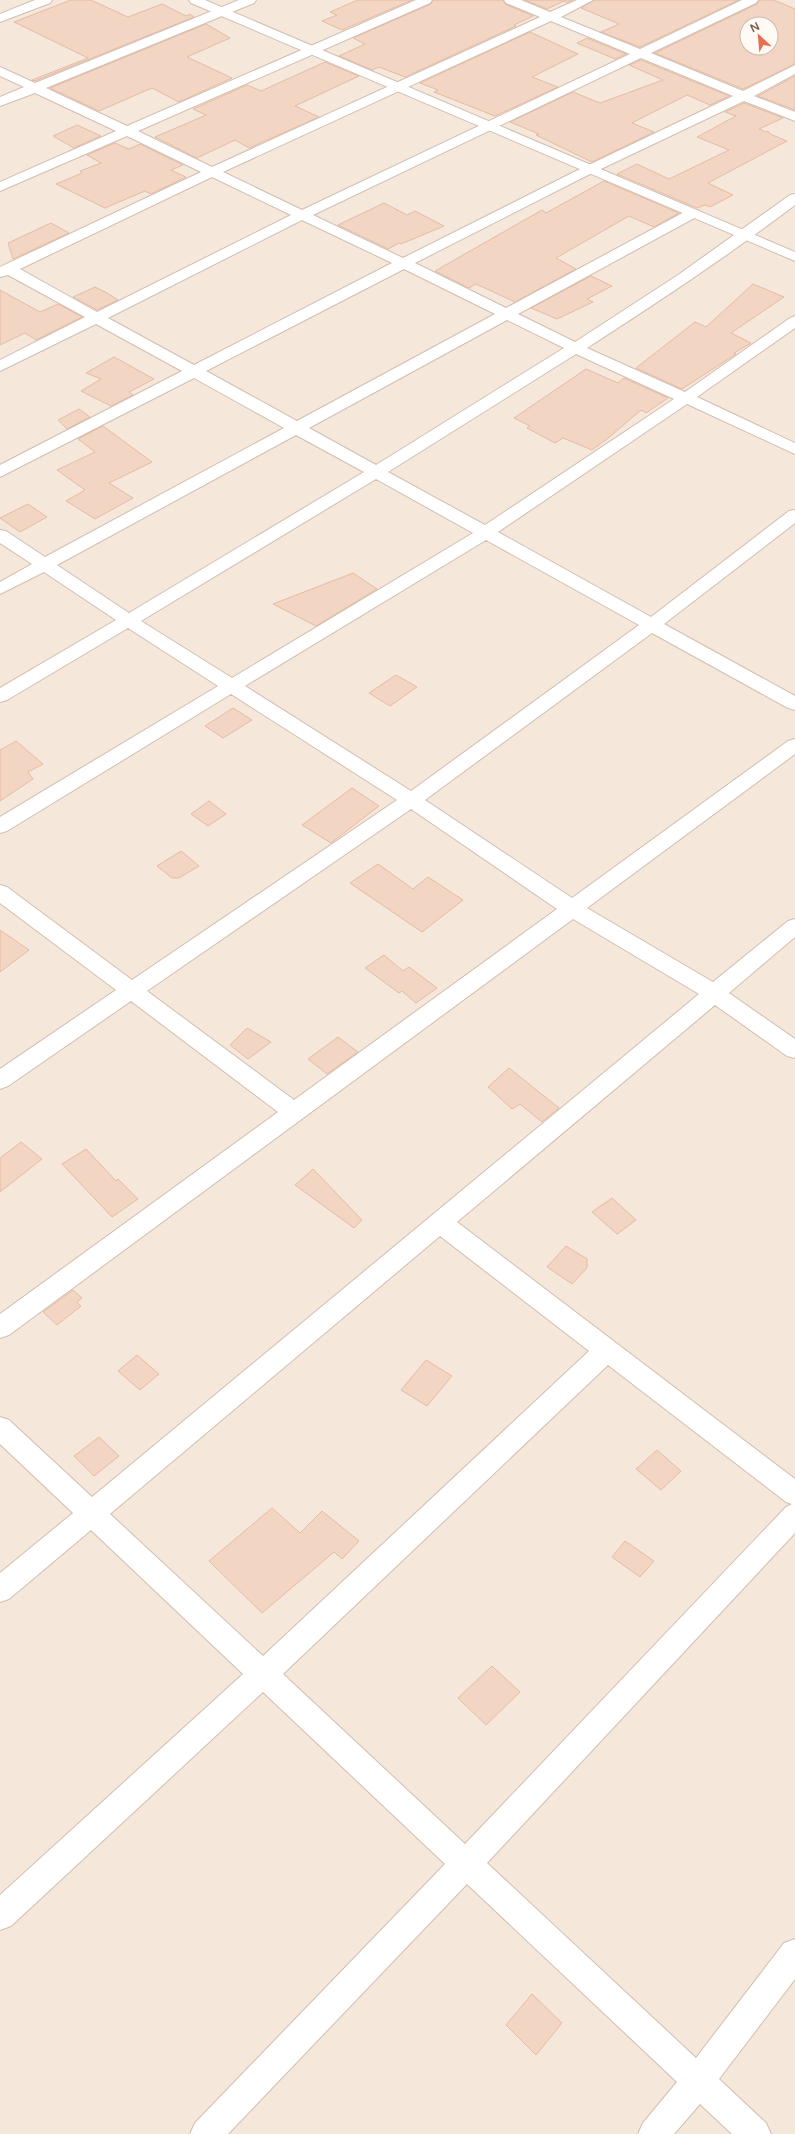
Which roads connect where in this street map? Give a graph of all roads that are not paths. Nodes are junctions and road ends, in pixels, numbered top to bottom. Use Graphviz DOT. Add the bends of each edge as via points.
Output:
graph roads {
  1 [pos="46,0"];
  2 [pos="195,0"];
  3 [pos="250,0"];
  4 [pos="426,0"];
  5 [pos="510,0"];
  6 [pos="587,0"];
  7 [pos="752,0"];
  8 [pos="222,12"];
  9 [pos="551,16"];
  10 [pos="0,18"];
  11 [pos="312,50"];
  12 [pos="640,53"];
  13 [pos="795,69"];
  14 [pos="0,71"];
  15 [pos="34,87"];
  16 [pos="398,88"];
  17 [pos="746,96"];
  18 [pos="0,102"];
  19 [pos="795,117"];
  20 [pos="489,127"];
  21 [pos="125,131"];
  22 [pos="589,169"];
  23 [pos="212,172"];
  24 [pos="0,187"];
  25 [pos="795,198"];
  26 [pos="692,213"];
  27 [pos="302,215"];
  28 [pos="746,236"];
  29 [pos="795,257"];
  30 [pos="403,263"];
  31 [pos="5,271"];
  32 [pos="505,314"];
  33 [pos="97,318"];
  34 [pos="795,321"];
  35 [pos="575,348"];
  36 [pos="0,366"];
  37 [pos="195,372"];
  38 [pos="686,398"];
  39 [pos="298,429"];
  40 [pos="795,449"];
  41 [pos="0,472"];
  42 [pos="377,472"];
  43 [pos="795,515"];
  44 [pos="485,533"];
  45 [pos="0,535"];
  46 [pos="46,564"];
  47 [pos="0,589"];
  48 [pos="129,621"];
  49 [pos="651,625"];
  50 [pos="232,685"];
  51 [pos="0,696"];
  52 [pos="795,704"];
  53 [pos="795,745"];
  54 [pos="411,800"];
  55 [pos="0,826"];
  56 [pos="0,893"];
  57 [pos="573,909"];
  58 [pos="795,926"];
  59 [pos="131,990"];
  60 [pos="714,993"];
  61 [pos="795,1050"];
  62 [pos="0,1080"];
  63 [pos="295,1113"];
  64 [pos="439,1222"];
  65 [pos="0,1328"];
  66 [pos="607,1350"];
  67 [pos="0,1428"];
  68 [pos="795,1494"];
  69 [pos="91,1513"];
  70 [pos="795,1515"];
  71 [pos="0,1590"];
  72 [pos="263,1674"];
  73 [pos="466,1864"];
  74 [pos="0,1915"];
  75 [pos="795,1954"];
  76 [pos="698,2081"];
  77 [pos="206,2134"];
  78 [pos="654,2134"];
  79 [pos="755,2134"];
  1 -- 10 [label="street"];
  2 -- 8 [label="street"];
  3 -- 8 [label="street"];
  4 -- 11 [label="street"];
  5 -- 9 [label="street"];
  6 -- 9 [label="street"];
  7 -- 12 [label="street"];
  8 -- 11 [label="street"];
  8 -- 15 [label="street"];
  9 -- 12 [label="street"];
  9 -- 16 [label="street"];
  11 -- 16 [label="street"];
  11 -- 21 [label="street"];
  12 -- 17 [label="street"];
  12 -- 20 [label="street"];
  13 -- 17 [label="street"];
  14 -- 15 [label="street"];
  15 -- 18 [label="street"];
  15 -- 21 [label="street"];
  16 -- 20 [label="street"];
  16 -- 23 [label="street"];
  17 -- 19 [label="street"];
  17 -- 22 [label="street"];
  20 -- 22 [label="street"];
  20 -- 27 [label="street"];
  21 -- 23 [label="street"];
  21 -- 24 [label="street"];
  22 -- 26 [label="street"];
  22 -- 30 [label="street"];
  23 -- 27 [label="street"];
  23 -- 31 [label="street"];
  25 -- 28 [label="street"];
  26 -- 28 [label="street"];
  26 -- 32 [label="street"];
  27 -- 30 [label="street"];
  27 -- 33 [label="street"];
  28 -- 29 [label="street"];
  28 -- 35 [label="street"];
  30 -- 32 [label="street"];
  30 -- 37 [label="street"];
  31 -- 33 [label="street"];
  32 -- 35 [label="street"];
  32 -- 39 [label="street"];
  33 -- 36 [label="street"];
  33 -- 37 [label="street"];
  34 -- 38 [label="street"];
  35 -- 38 [label="street"];
  35 -- 42 [label="street"];
  37 -- 39 [label="street"];
  37 -- 41 [label="street"];
  38 -- 40 [label="street"];
  38 -- 44 [label="street"];
  39 -- 42 [label="street"];
  39 -- 46 [label="street"];
  42 -- 44 [label="street"];
  42 -- 48 [label="street"];
  43 -- 49 [label="street"];
  44 -- 49 [label="street"];
  44 -- 50 [label="street"];
  45 -- 46 [label="street"];
  46 -- 47 [label="street"];
  46 -- 48 [label="street"];
  48 -- 50 [label="street"];
  48 -- 51 [label="street"];
  49 -- 52 [label="street"];
  49 -- 54 [label="street"];
  50 -- 54 [label="street"];
  50 -- 55 [label="street"];
  53 -- 57 [label="street"];
  54 -- 57 [label="street"];
  54 -- 59 [label="street"];
  56 -- 59 [label="street"];
  57 -- 60 [label="street"];
  57 -- 63 [label="street"];
  58 -- 60 [label="street"];
  59 -- 62 [label="street"];
  59 -- 63 [label="street"];
  60 -- 61 [label="street"];
  60 -- 64 [label="street"];
  63 -- 65 [label="street"];
  64 -- 66 [label="street"];
  64 -- 69 [label="street"];
  66 -- 68 [label="street"];
  66 -- 72 [label="street"];
  67 -- 69 [label="street"];
  69 -- 71 [label="street"];
  69 -- 72 [label="street"];
  70 -- 73 [label="street"];
  72 -- 73 [label="street"];
  72 -- 74 [label="street"];
  73 -- 76 [label="street"];
  73 -- 77 [label="street"];
  75 -- 76 [label="street"];
  76 -- 78 [label="street"];
  76 -- 79 [label="street"];
}
